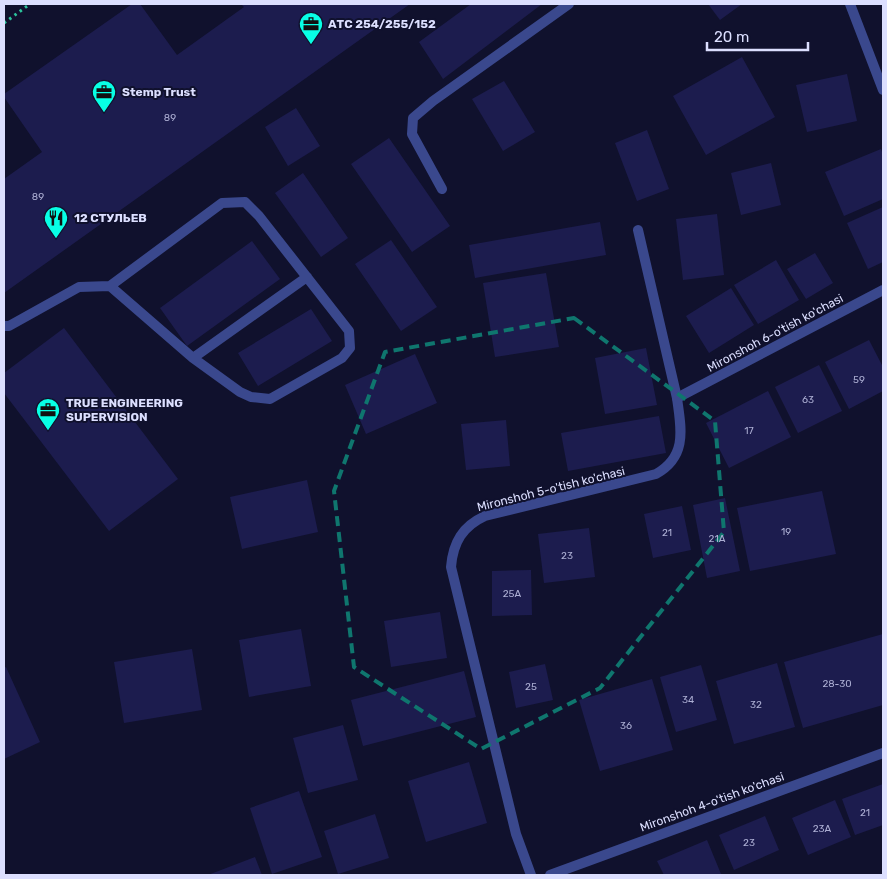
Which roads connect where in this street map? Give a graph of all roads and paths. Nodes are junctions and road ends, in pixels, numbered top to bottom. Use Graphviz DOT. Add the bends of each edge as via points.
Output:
graph roads {
  1 [pos="30,4"];
  2 [pos="569,4"];
  3 [pos="850,4"];
  4 [pos="4,23"];
  5 [pos="883,90"];
  6 [pos="442,189"];
  7 [pos="638,230"];
  8 [pos="307,277"];
  9 [pos="110,286"];
  10 [pos="883,290"];
  11 [pos="4,326"];
  12 [pos="193,358"];
  13 [pos="677,398"];
  14 [pos="883,753"];
  15 [pos="531,875"];
  16 [pos="550,875"];
  1 -- 4 [label="path"];
  2 -- 6 [label="street" via="414,118 412,134"];
  3 -- 5 [label="street"];
  7 -- 13 [label="street, Mironshoh 5-o'tish ko'chasi"];
  8 -- 9 [label="street" via="245,202 222,203"];
  8 -- 12 [label="street"];
  8 -- 12 [label="street" via="349,331 350,348 342,358 270,399 240,392"];
  9 -- 11 [label="street" via="79,287"];
  9 -- 12 [label="street"];
  10 -- 13 [label="street, Mironshoh 6-o'tish ko'chasi"];
  13 -- 15 [label="street, Mironshoh 5-o'tish ko'chasi" via="681,439 677,454 663,470 650,476 485,516 460,535 452,556 451,567 512,815"];
  14 -- 16 [label="street, Mironshoh 4-o'tish ko'chasi"];
}
